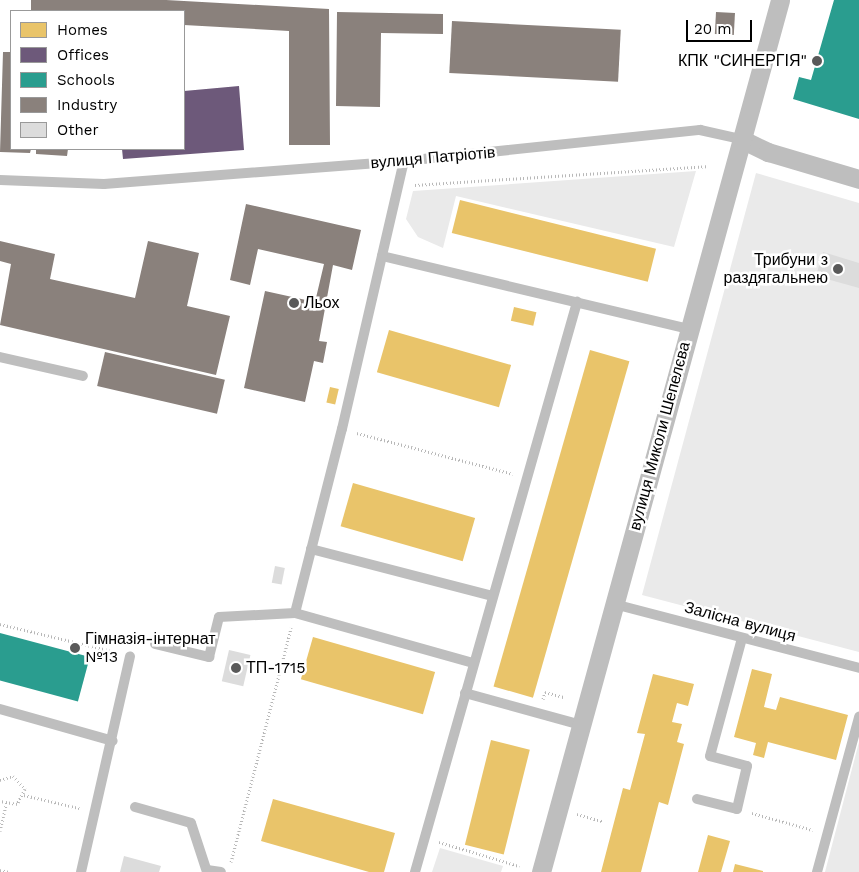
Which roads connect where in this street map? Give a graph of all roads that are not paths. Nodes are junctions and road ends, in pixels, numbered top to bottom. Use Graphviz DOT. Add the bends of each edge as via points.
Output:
graph roads {
  1 [pos="780,0"];
  2 [pos="741,139"];
  3 [pos="404,162"];
  4 [pos="859,178"];
  5 [pos="0,180"];
  6 [pos="382,256"];
  7 [pos="577,302"];
  8 [pos="689,329"];
  9 [pos="0,357"];
  10 [pos="83,376"];
  11 [pos="311,549"];
  12 [pos="494,596"];
  13 [pos="614,604"];
  14 [pos="295,613"];
  15 [pos="742,638"];
  16 [pos="155,644"];
  17 [pos="130,656"];
  18 [pos="473,663"];
  19 [pos="859,668"];
  20 [pos="465,693"];
  21 [pos="0,709"];
  22 [pos="859,717"];
  23 [pos="581,725"];
  24 [pos="113,741"];
  25 [pos="697,799"];
  26 [pos="135,807"];
  27 [pos="207,871"];
  28 [pos="81,872"];
  29 [pos="221,872"];
  30 [pos="415,872"];
  31 [pos="541,872"];
  32 [pos="817,872"];
  1 -- 2 [label="street, вулиця Миколи Шепелєва"];
  2 -- 3 [label="lane, вулиця Патріотів" via="700,130"];
  2 -- 4 [label="street, вулиця Патріотів" via="768,152"];
  2 -- 8 [label="street, вулиця Миколи Шепелєва"];
  3 -- 5 [label="lane, вулиця Патріотів" via="104,184"];
  3 -- 6 [label="lane"];
  6 -- 7 [label="lane"];
  6 -- 11 [label="lane"];
  7 -- 8 [label="lane"];
  7 -- 12 [label="lane"];
  8 -- 13 [label="street, вулиця Миколи Шепелєва"];
  9 -- 10 [label="lane"];
  11 -- 12 [label="lane"];
  11 -- 14 [label="lane"];
  12 -- 18 [label="lane"];
  13 -- 15 [label="lane, Залісна вулиця"];
  13 -- 23 [label="street, вулиця Миколи Шепелєва"];
  14 -- 16 [label="lane" via="219,617 209,657"];
  14 -- 18 [label="lane"];
  15 -- 19 [label="lane, Залісна вулиця"];
  15 -- 25 [label="lane" via="710,756 747,766 736,809"];
  17 -- 24 [label="lane"];
  18 -- 20 [label="lane"];
  20 -- 23 [label="lane"];
  20 -- 30 [label="lane"];
  21 -- 24 [label="lane"];
  22 -- 32 [label="lane"];
  23 -- 31 [label="street, вулиця Миколи Шепелєва"];
  24 -- 28 [label="lane"];
  26 -- 27 [label="lane" via="191,823"];
  27 -- 29 [label="lane"];
}
